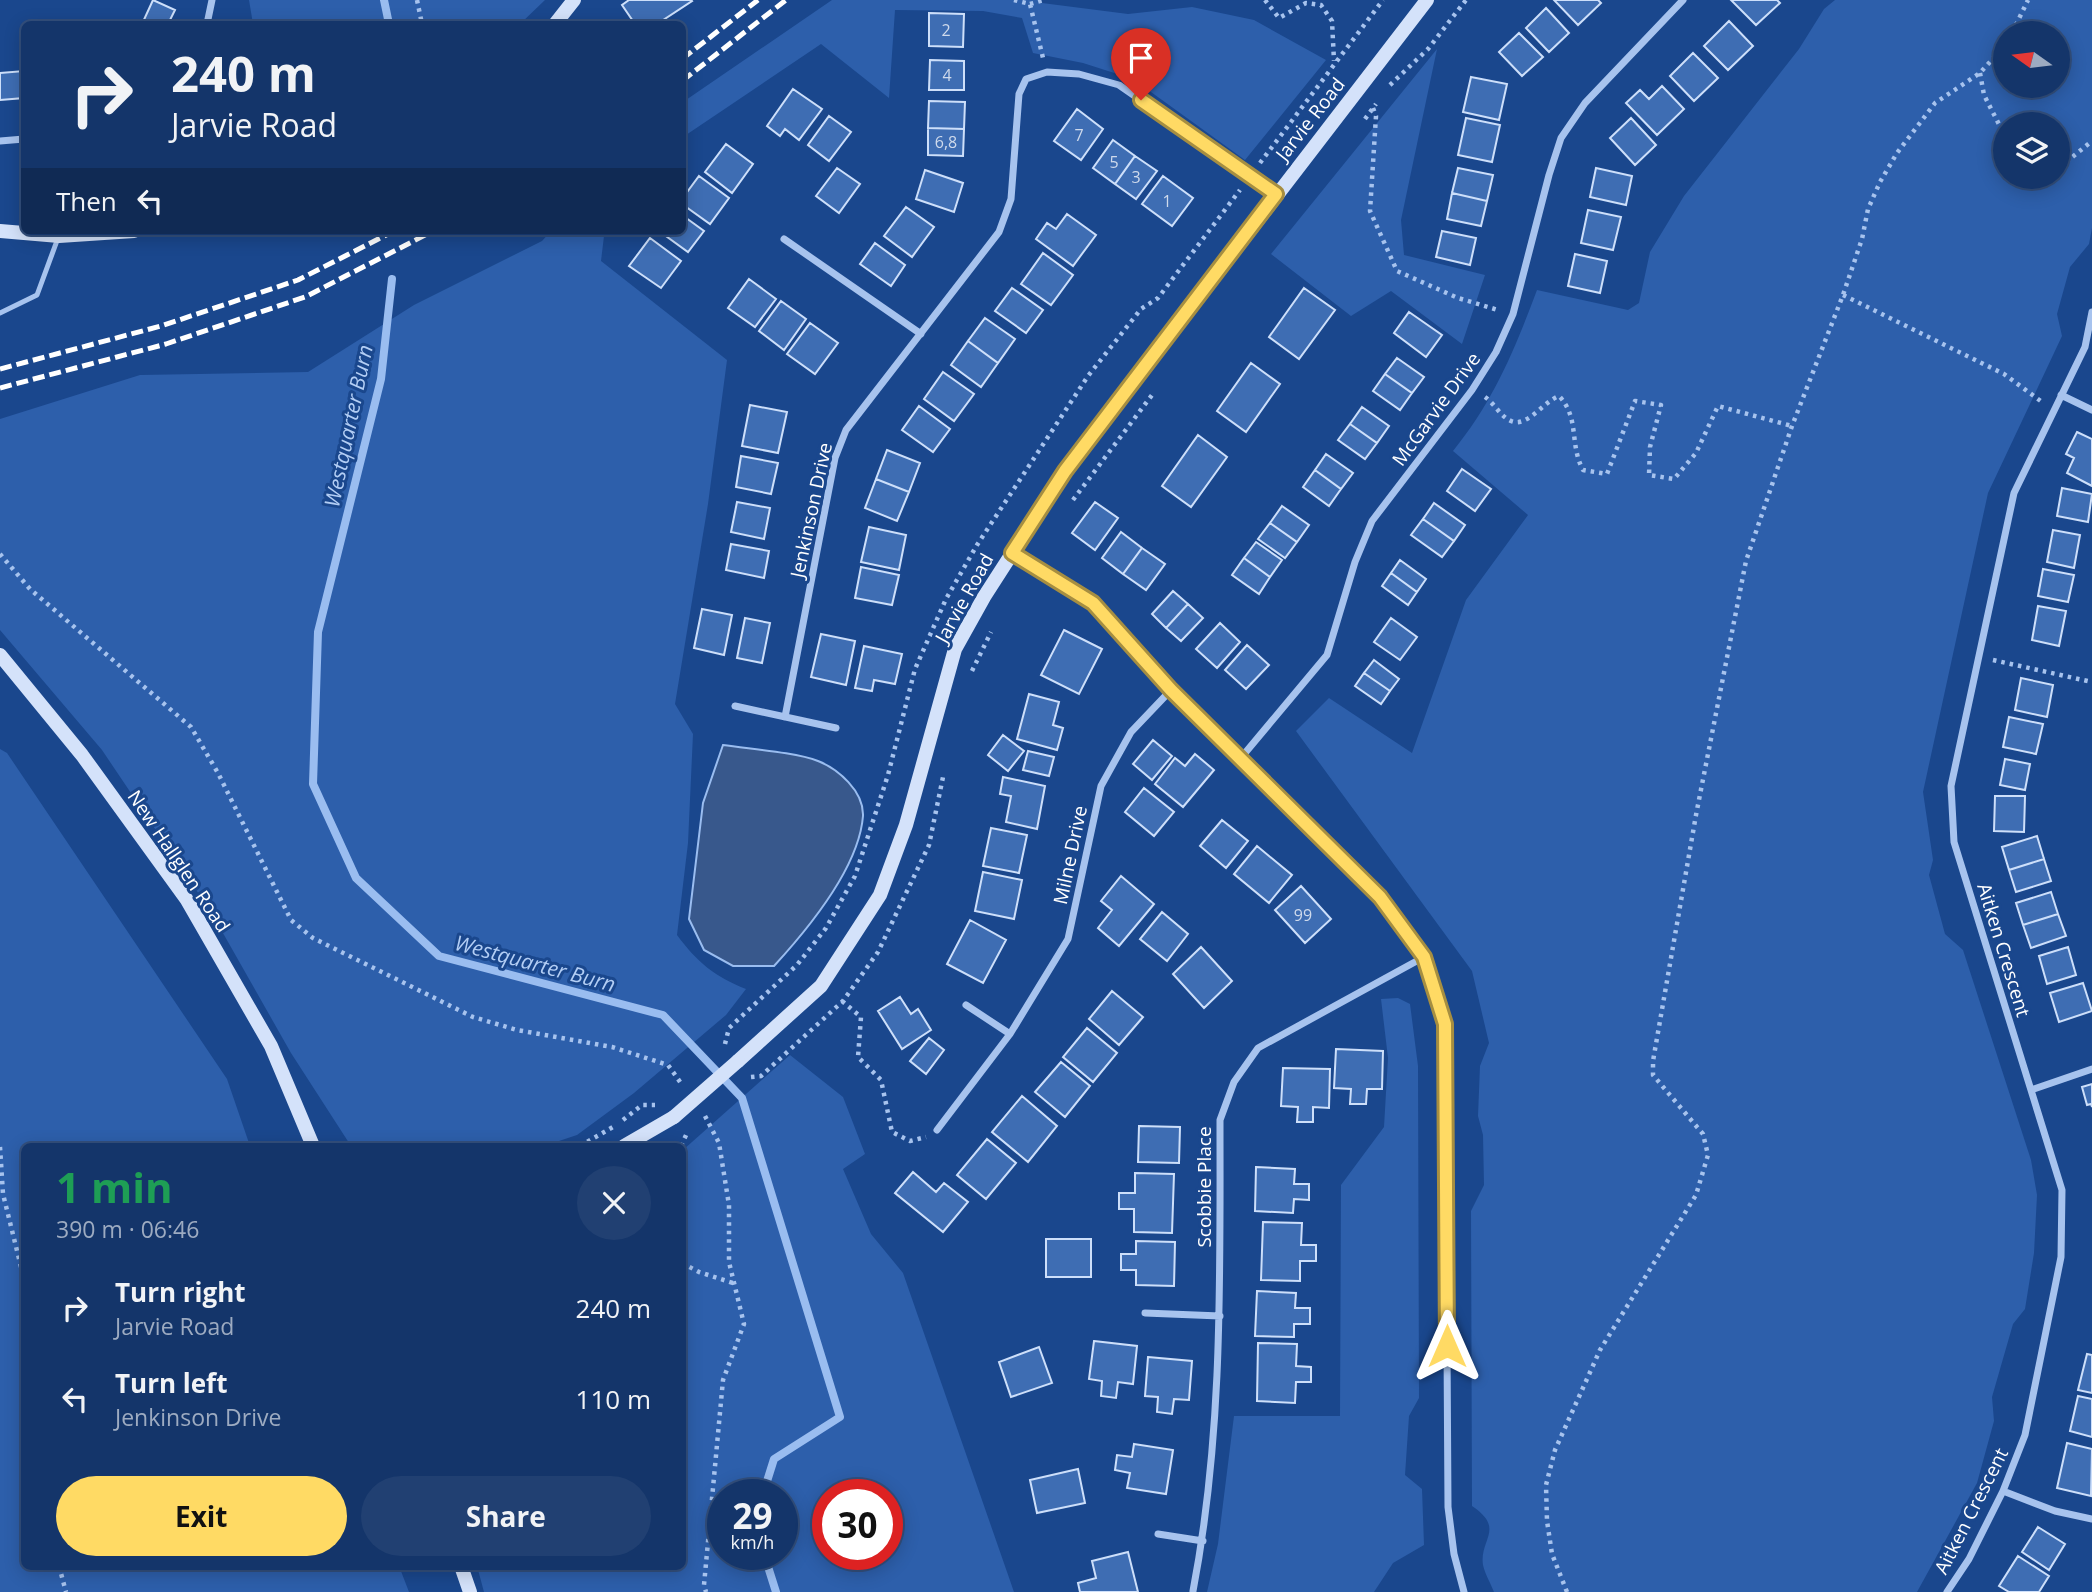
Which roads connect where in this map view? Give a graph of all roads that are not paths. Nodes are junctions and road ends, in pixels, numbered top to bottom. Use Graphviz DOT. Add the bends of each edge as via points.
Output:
graph roads {
  1 [pos="212,0"];
  2 [pos="574,0"];
  3 [pos="1427,0"];
  4 [pos="1683,0"];
  5 [pos="208,21"];
  6 [pos="557,21"];
  7 [pos="21,139"];
  8 [pos="0,141"];
  9 [pos="1276,194"];
  10 [pos="0,231"];
  11 [pos="21,233"];
  12 [pos="47,235"];
  13 [pos="74,235"];
  14 [pos="59,236"];
  15 [pos="784,239"];
  16 [pos="2092,312"];
  17 [pos="0,313"];
  18 [pos="921,334"];
  19 [pos="2061,395"];
  20 [pos="2092,410"];
  21 [pos="1012,553"];
  22 [pos="0,655"];
  23 [pos="1171,690"];
  24 [pos="735,706"];
  25 [pos="785,717"];
  26 [pos="836,728"];
  27 [pos="1240,759"];
  28 [pos="1424,957"];
  29 [pos="966,1005"];
  30 [pos="1010,1034"];
  31 [pos="2092,1069"];
  32 [pos="2031,1090"];
  33 [pos="937,1130"];
  34 [pos="312,1143"];
  35 [pos="629,1143"];
  36 [pos="1145,1313"];
  37 [pos="1220,1316"];
  38 [pos="2003,1491"];
  39 [pos="2092,1519"];
  40 [pos="1157,1534"];
  41 [pos="1203,1541"];
  42 [pos="462,1570"];
  43 [pos="1193,1591"];
  44 [pos="470,1592"];
  45 [pos="1464,1592"];
  46 [pos="1947,1592"];
  1 -- 5 [label="street"];
  2 -- 6 [label="street"];
  3 -- 9 [label="street, Jarvie Road"];
  4 -- 27 [label="street, McGarvie Drive" via="1585,103 1561,138 1513,314 1496,352 1372,521 1327,655"];
  7 -- 8 [label="street"];
  9 -- 18 [label="street, Jenkinson Drive" via="1119,85 1079,74 1046,72 1026,79 1019,94 1011,199 999,232"];
  9 -- 21 [label="street, Jarvie Road" via="1065,471"];
  10 -- 11 [label="street"];
  12 -- 14 [label="street"];
  13 -- 14 [label="street"];
  14 -- 17 [label="lane" via="37,295"];
  15 -- 18 [label="street"];
  16 -- 19 [label="street, Aitken Crescent" via="2084,347"];
  18 -- 25 [label="street, Jenkinson Drive" via="846,430 835,458"];
  19 -- 20 [label="street"];
  19 -- 32 [label="street, Aitken Crescent" via="2014,493 1951,786 1954,842"];
  21 -- 23 [label="street" via="1093,603"];
  21 -- 35 [label="street, Jarvie Road, bridge" via="955,649 906,825 880,895 821,986 674,1117"];
  22 -- 34 [label="street, New Hallglen Road" via="82,755 187,901 271,1046"];
  23 -- 27 [label="street"];
  23 -- 30 [label="street, Milne Drive" via="1130,732 1101,786 1068,939"];
  24 -- 25 [label="street"];
  25 -- 26 [label="street"];
  27 -- 28 [label="street" via="1380,897"];
  28 -- 37 [label="street, Scobbie Place" via="1258,1048 1234,1082 1220,1120"];
  28 -- 45 [label="street" via="1445,1024 1448,1507"];
  29 -- 30 [label="street"];
  30 -- 33 [label="street, Milne Drive"];
  31 -- 32 [label="street"];
  32 -- 38 [label="street, Aitken Crescent" via="2062,1190 2061,1257 2025,1435"];
  36 -- 37 [label="street"];
  37 -- 41 [label="street, Scobbie Place" via="1216,1423"];
  38 -- 39 [label="street"];
  38 -- 46 [label="street, Aitken Crescent"];
  40 -- 41 [label="street"];
  41 -- 43 [label="street, Scobbie Place"];
  42 -- 44 [label="street"];
}
